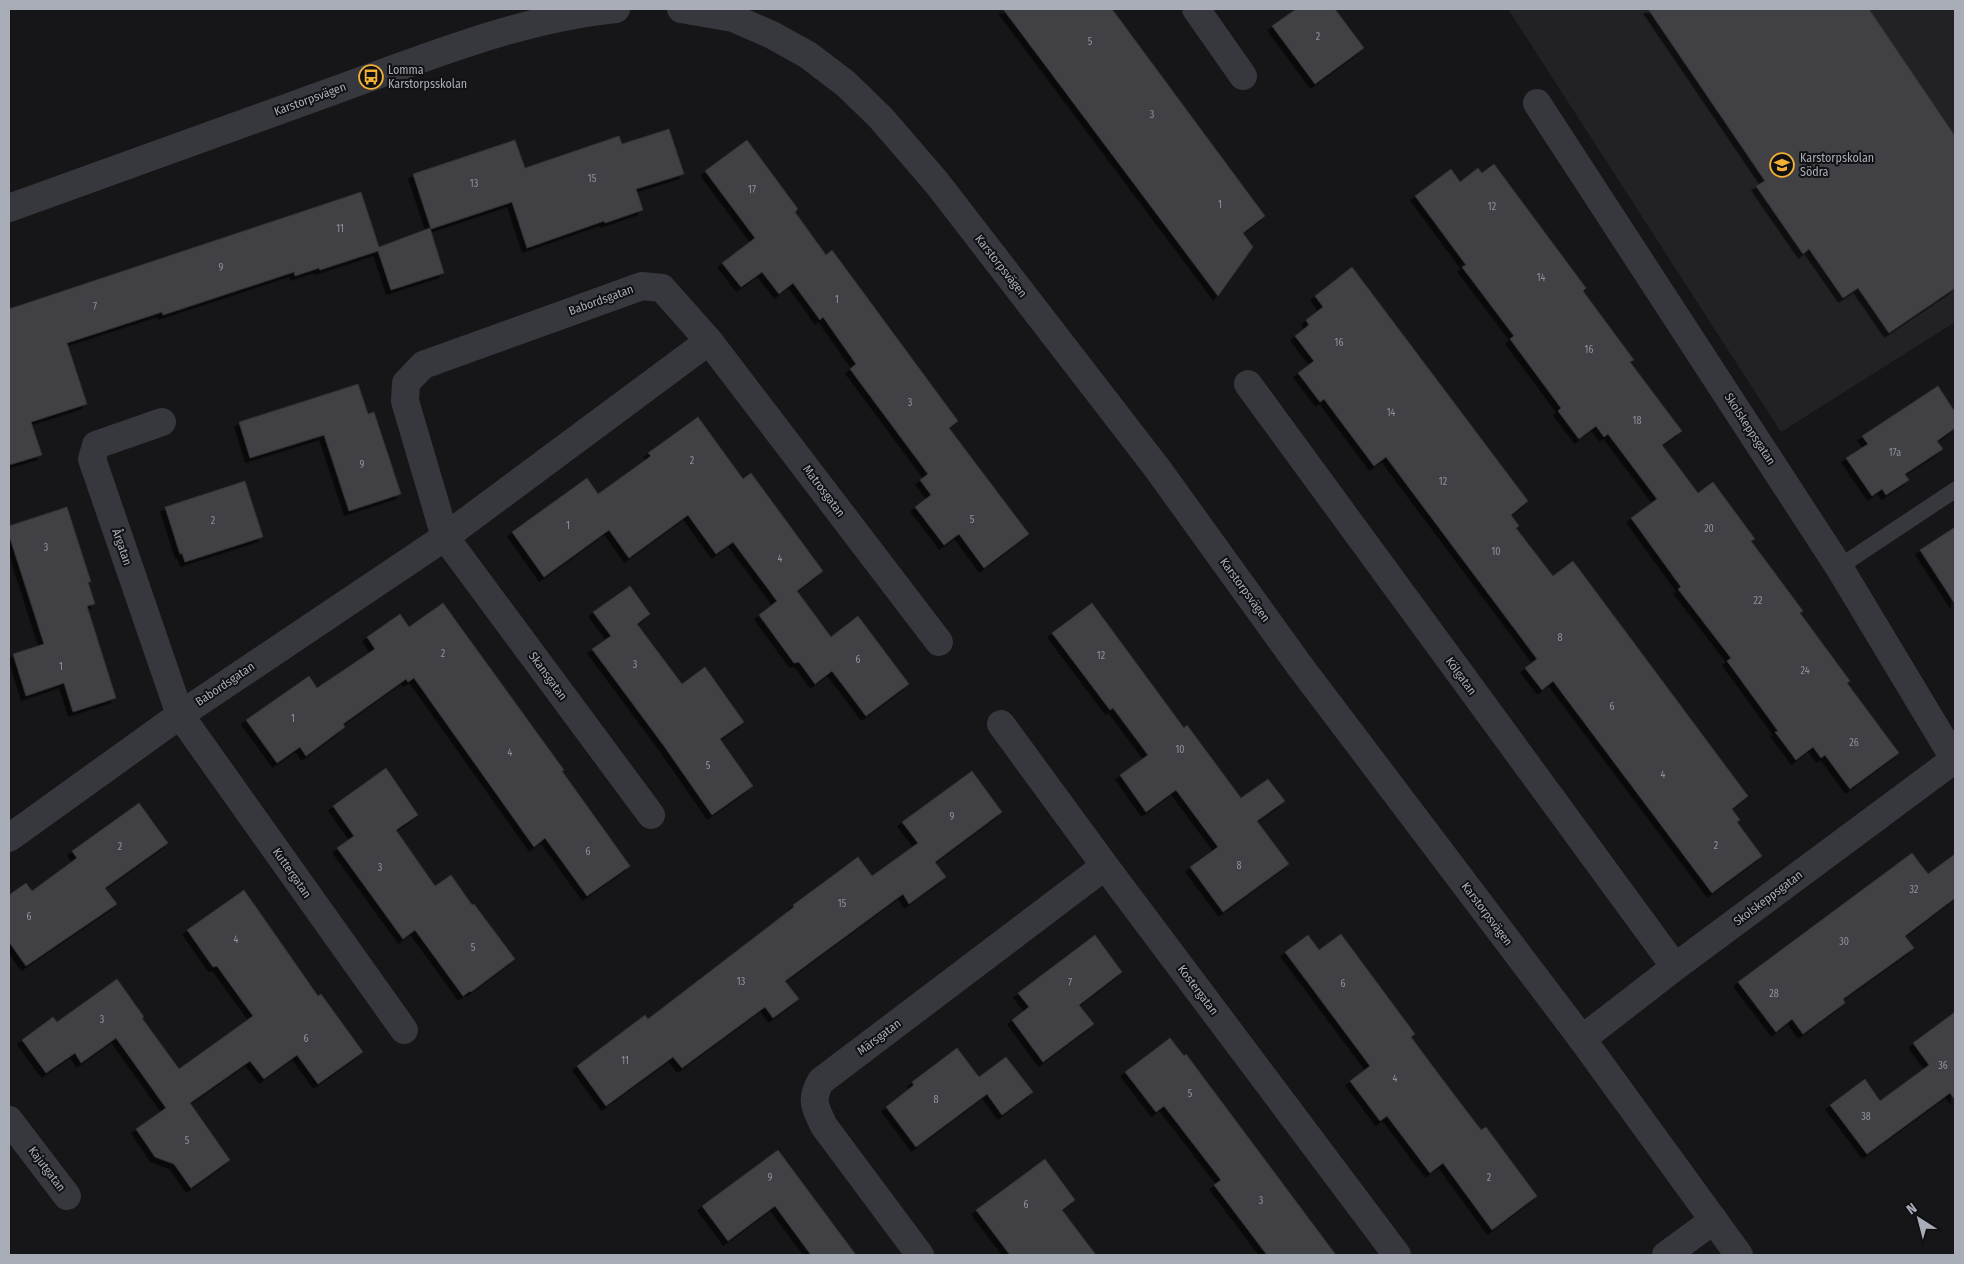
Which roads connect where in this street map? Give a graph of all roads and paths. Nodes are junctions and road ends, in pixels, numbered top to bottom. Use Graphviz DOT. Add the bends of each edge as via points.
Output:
graph roads {
  1 [pos="616,9"];
  2 [pos="681,9"];
  3 [pos="1196,9"];
  4 [pos="735,13"];
  5 [pos="1243,76"];
  6 [pos="1537,103"];
  7 [pos="9,208"];
  8 [pos="709,341"];
  9 [pos="1248,384"];
  10 [pos="162,422"];
  11 [pos="1955,490"];
  12 [pos="446,537"];
  13 [pos="1839,567"];
  14 [pos="939,642"];
  15 [pos="180,715"];
  16 [pos="1001,724"];
  17 [pos="1955,759"];
  18 [pos="651,815"];
  19 [pos="9,838"];
  20 [pos="1104,866"];
  21 [pos="1675,967"];
  22 [pos="404,1030"];
  23 [pos="1582,1039"];
  24 [pos="9,1120"];
  25 [pos="66,1196"];
  26 [pos="1714,1220"];
  27 [pos="920,1255"];
  28 [pos="1397,1255"];
  29 [pos="1666,1255"];
  30 [pos="1740,1255"];
  1 -- 7 [label="street, Karstorpsvägen" via="524,26 431,56"];
  2 -- 4 [label="street, Karstorpsvägen"];
  3 -- 5 [label="street"];
  4 -- 23 [label="street, Karstorpsvägen" via="808,55 846,84 881,118 937,183 1157,468 1299,665"];
  6 -- 13 [label="street, Skolskeppsgatan"];
  8 -- 12 [label="street, Babordsgatan"];
  8 -- 12 [label="street, Babordsgatan" via="662,288 642,286 423,365 406,383 405,401"];
  8 -- 14 [label="street, Matrosgatan"];
  9 -- 21 [label="street, Kölgatan"];
  10 -- 15 [label="street, Årgatan" via="96,445 92,459"];
  11 -- 13 [label="lane"];
  12 -- 15 [label="street, Babordsgatan"];
  12 -- 18 [label="street, Skansgatan"];
  13 -- 17 [label="street, Skolskeppsgatan"];
  15 -- 19 [label="street, Babordsgatan"];
  15 -- 22 [label="street, Kuttergatan"];
  16 -- 20 [label="street, Kostergatan"];
  17 -- 21 [label="street, Skolskeppsgatan"];
  20 -- 27 [label="street, Märsgatan" via="821,1081 814,1093 816,1112 824,1126"];
  20 -- 28 [label="street, Kostergatan"];
  21 -- 23 [label="street, Skolskeppsgatan"];
  23 -- 26 [label="street, Karstorpsvägen"];
  24 -- 25 [label="street, Kajutgatan"];
  26 -- 29 [label="street"];
  26 -- 30 [label="street, Karstorpsvägen"];
}
